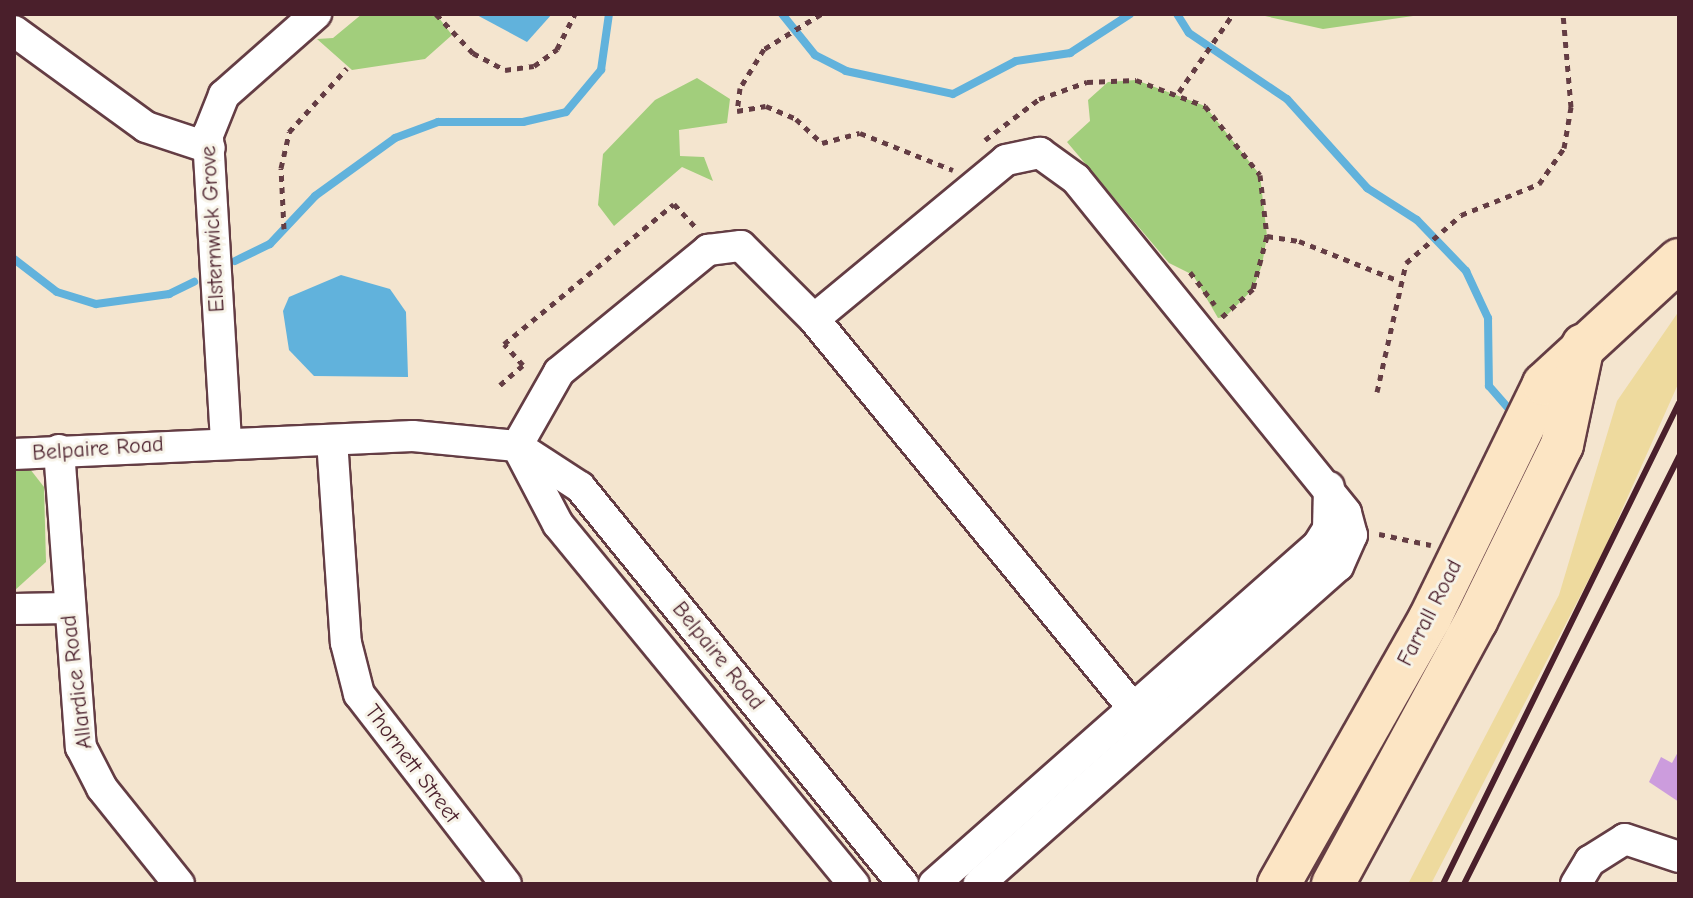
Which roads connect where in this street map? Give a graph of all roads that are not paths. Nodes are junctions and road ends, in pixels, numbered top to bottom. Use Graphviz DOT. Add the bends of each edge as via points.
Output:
graph roads {
  1 [pos="316,14"];
  2 [pos="14,31"];
  3 [pos="210,148"];
  4 [pos="1679,260"];
  5 [pos="814,319"];
  6 [pos="1583,345"];
  7 [pos="332,440"];
  8 [pos="226,441"];
  9 [pos="517,446"];
  10 [pos="59,450"];
  11 [pos="14,454"];
  12 [pos="68,608"];
  13 [pos="14,609"];
  14 [pos="1142,719"];
  15 [pos="1411,741"];
  16 [pos="1679,857"];
  17 [pos="179,884"];
  18 [pos="506,884"];
  19 [pos="854,884"];
  20 [pos="903,884"];
  21 [pos="934,884"];
  22 [pos="978,884"];
  23 [pos="1280,884"];
  24 [pos="1333,884"];
  25 [pos="1576,884"];
  1 -- 3 [label="street, Elsternwick Grove" via="224,95"];
  2 -- 3 [label="street" via="146,127"];
  3 -- 8 [label="street, Elsternwick Grove"];
  4 -- 6 [label="main road, Farrall Road"];
  5 -- 9 [label="street" via="757,256 726,244 559,372 533,409"];
  5 -- 14 [label="street"];
  5 -- 14 [label="street" via="1006,160 1040,153 1076,179 1329,487 1352,535 1338,566"];
  6 -- 15 [label="main road, Farrall Road" via="1562,445"];
  6 -- 23 [label="main road, Farrall Road" via="1544,384 1430,618"];
  7 -- 8 [label="street, Belpaire Road"];
  7 -- 9 [label="street, Belpaire Road" via="459,435"];
  7 -- 18 [label="street, Thornett Street" via="346,643 359,694"];
  8 -- 10 [label="street, Belpaire Road"];
  9 -- 19 [label="street, Belpaire Road" via="558,524"];
  9 -- 20 [label="street, Belpaire Road" via="580,487"];
  10 -- 11 [label="street, Belpaire Road"];
  10 -- 12 [label="street, Allardice Road"];
  12 -- 13 [label="street"];
  12 -- 17 [label="street, Allardice Road" via="88,764"];
  14 -- 21 [label="street"];
  14 -- 22 [label="street"];
  15 -- 23 [label="main road, Farrall Road" via="1396,731 1379,741 1313,855"];
  15 -- 24 [label="main road, Farrall Road"];
  16 -- 25 [label="street" via="1625,839 1590,861"];
}
